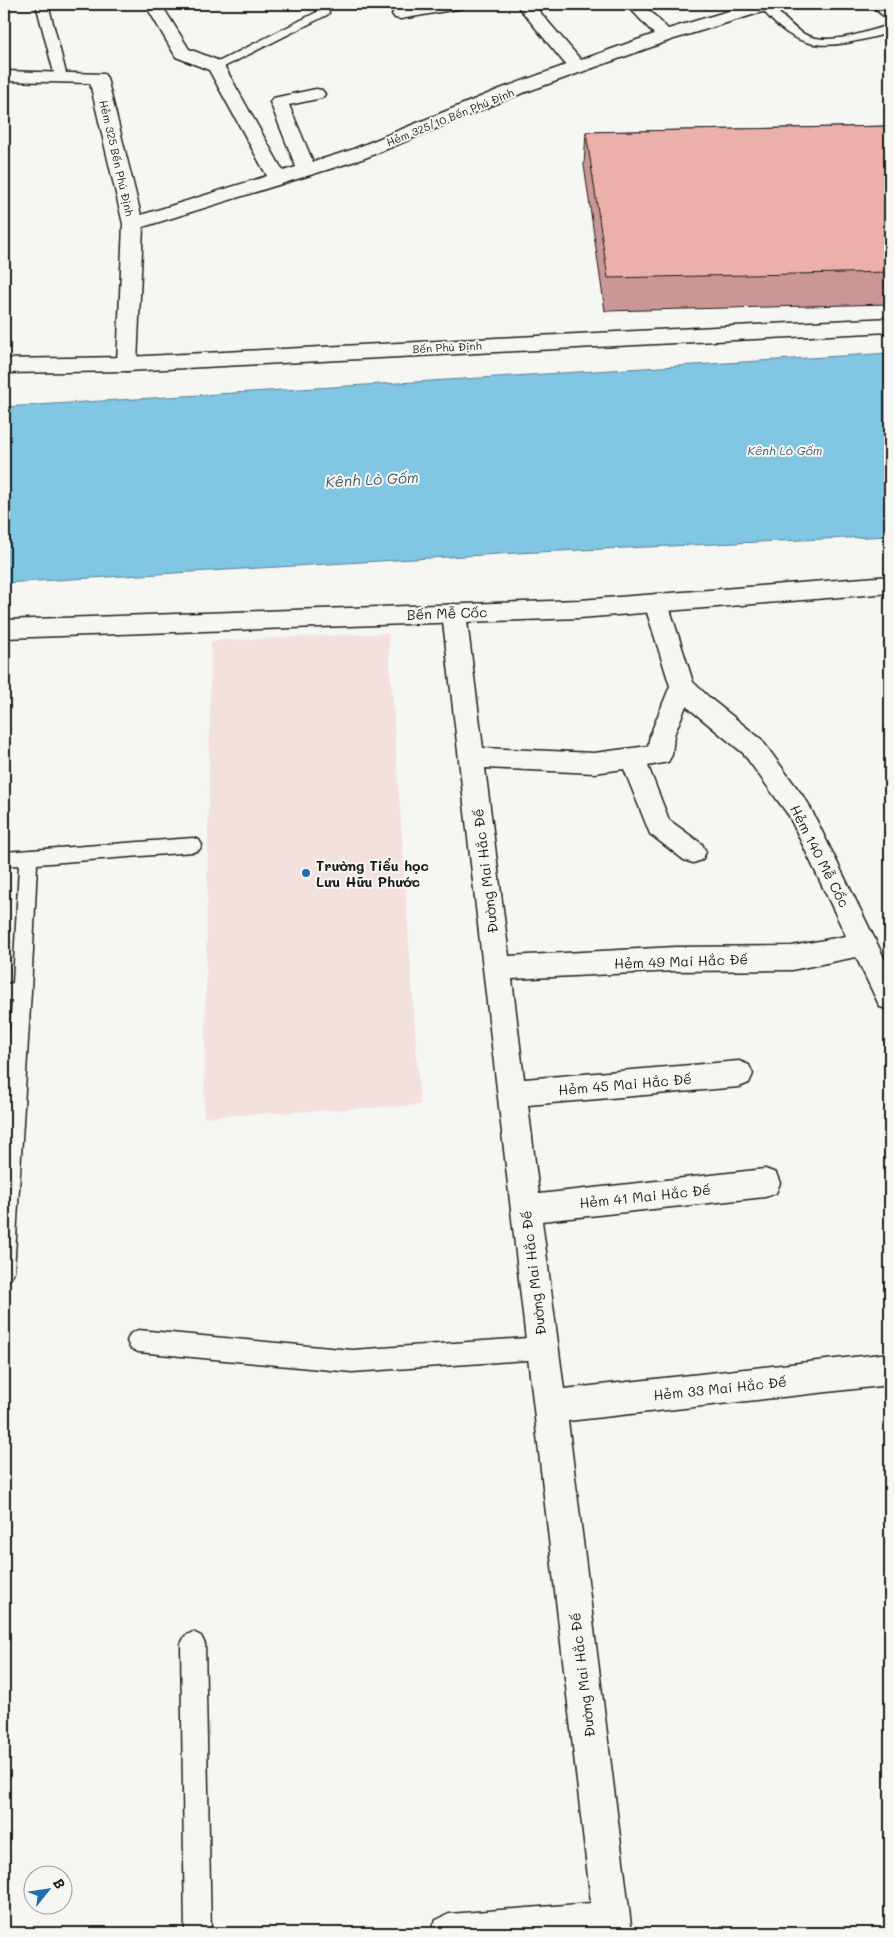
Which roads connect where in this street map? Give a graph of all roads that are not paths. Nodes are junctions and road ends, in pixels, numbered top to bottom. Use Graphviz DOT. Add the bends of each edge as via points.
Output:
graph roads {
  1 [pos="42,4"];
  2 [pos="153,4"];
  3 [pos="320,4"];
  4 [pos="457,4"];
  5 [pos="524,4"];
  6 [pos="634,4"];
  7 [pos="875,4"];
  8 [pos="765,5"];
  9 [pos="401,14"];
  10 [pos="890,16"];
  11 [pos="890,29"];
  12 [pos="665,36"];
  13 [pos="216,66"];
  14 [pos="578,68"];
  15 [pos="4,76"];
  16 [pos="61,77"];
  17 [pos="316,94"];
  18 [pos="308,170"];
  19 [pos="278,179"];
  20 [pos="132,224"];
  21 [pos="890,325"];
  22 [pos="127,364"];
  23 [pos="4,366"];
  24 [pos="890,584"];
  25 [pos="656,603"];
  26 [pos="454,613"];
  27 [pos="4,628"];
  28 [pos="682,686"];
  29 [pos="472,757"];
  30 [pos="632,759"];
  31 [pos="193,845"];
  32 [pos="693,852"];
  33 [pos="28,857"];
  34 [pos="4,859"];
  35 [pos="864,944"];
  36 [pos="497,968"];
  37 [pos="13,991"];
  38 [pos="890,998"];
  39 [pos="739,1074"];
  40 [pos="512,1093"];
  41 [pos="764,1183"];
  42 [pos="526,1209"];
  43 [pos="5,1238"];
  44 [pos="4,1271"];
  45 [pos="138,1341"];
  46 [pos="542,1348"];
  47 [pos="890,1369"];
  48 [pos="550,1407"];
  49 [pos="193,1644"];
  50 [pos="612,1927"];
  51 [pos="198,1933"];
  52 [pos="449,1933"];
  1 -- 16 [label="lane"];
  2 -- 13 [label="street" via="182,53"];
  3 -- 13 [label="lane" via="322,13"];
  4 -- 9 [label="street"];
  5 -- 14 [label="street"];
  6 -- 12 [label="street"];
  7 -- 10 [label="lane"];
  8 -- 11 [label="lane" via="804,39 832,42"];
  8 -- 12 [label="street, Hẻm 325/10 Bến Phú Định"];
  12 -- 14 [label="street, Hẻm 325/10 Bến Phú Định"];
  13 -- 19 [label="street"];
  14 -- 18 [label="street, Hẻm 325/10 Bến Phú Định" via="506,93 358,154"];
  15 -- 16 [label="street, Hẻm 325 Bến Phú Định"];
  16 -- 20 [label="street, Hẻm 325 Bến Phú Định" via="98,78"];
  17 -- 18 [label="street" via="279,102"];
  18 -- 19 [label="street, Hẻm 325/10 Bến Phú Định"];
  19 -- 20 [label="street, Hẻm 325/10 Bến Phú Định"];
  20 -- 22 [label="street, Hẻm 325 Bến Phú Định"];
  21 -- 22 [label="street, Bến Phú Định"];
  22 -- 23 [label="street, Bến Phú Định"];
  24 -- 25 [label="street, Bến Mễ Cốc"];
  25 -- 26 [label="street, Bến Mễ Cốc"];
  25 -- 28 [label="street, Hẻm 140 Mễ Cốc"];
  26 -- 27 [label="street, Bến Mễ Cốc"];
  26 -- 29 [label="street, Đường Mai Hắc Đế"];
  28 -- 30 [label="street" via="662,736 659,755"];
  28 -- 35 [label="street, Hẻm 140 Mễ Cốc" via="752,746 800,810"];
  29 -- 30 [label="street" via="594,763"];
  29 -- 36 [label="street, Đường Mai Hắc Đế"];
  30 -- 32 [label="street" via="659,827"];
  31 -- 33 [label="lane"];
  33 -- 34 [label="lane"];
  33 -- 37 [label="lane"];
  35 -- 36 [label="street, Hẻm 49 Mai Hắc Đế" via="792,958 675,959"];
  35 -- 38 [label="street, Hẻm 140 Mễ Cốc"];
  36 -- 40 [label="street, Đường Mai Hắc Đế"];
  37 -- 43 [label="lane"];
  39 -- 40 [label="street, Hẻm 45 Mai Hắc Đế"];
  40 -- 42 [label="street, Đường Mai Hắc Đế"];
  41 -- 42 [label="street, Hẻm 41 Mai Hắc Đế"];
  42 -- 46 [label="street, Đường Mai Hắc Đế"];
  43 -- 44 [label="lane"];
  45 -- 46 [label="lane" via="352,1361"];
  46 -- 48 [label="street, Đường Mai Hắc Đế"];
  47 -- 48 [label="street, Hẻm 33 Mai Hắc Đế"];
  48 -- 50 [label="street, Đường Mai Hắc Đế"];
  49 -- 51 [label="lane"];
  50 -- 52 [label="street"];
}
